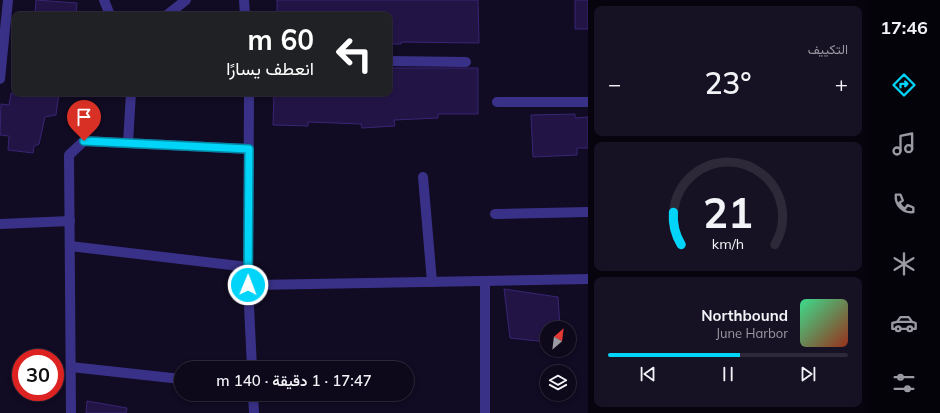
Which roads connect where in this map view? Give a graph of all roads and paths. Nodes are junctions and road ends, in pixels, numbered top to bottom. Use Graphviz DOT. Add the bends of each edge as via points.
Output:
graph roads {
  1 [pos="8,0"];
  2 [pos="104,0"];
  3 [pos="186,0"];
  4 [pos="244,0"];
  5 [pos="109,12"];
  6 [pos="170,12"];
  7 [pos="245,12"];
  8 [pos="392,61"];
  9 [pos="466,62"];
  10 [pos="0,79"];
  11 [pos="131,96"];
  12 [pos="249,96"];
  13 [pos="497,102"];
  14 [pos="588,102"];
  15 [pos="128,143"];
  16 [pos="249,149"];
  17 [pos="423,177"];
  18 [pos="588,212"];
  19 [pos="495,214"];
  20 [pos="70,221"];
  21 [pos="0,224"];
  22 [pos="70,246"];
  23 [pos="248,267"];
  24 [pos="588,279"];
  25 [pos="485,281"];
  26 [pos="432,282"];
  27 [pos="248,285"];
  28 [pos="252,361"];
  29 [pos="71,367"];
  30 [pos="174,378"];
  31 [pos="253,401"];
  32 [pos="71,413"];
  33 [pos="254,413"];
  34 [pos="485,413"];
  1 -- 10 [label="street"];
  2 -- 5 [label="street"];
  3 -- 6 [label="street"];
  4 -- 7 [label="street"];
  8 -- 9 [label="street"];
  11 -- 15 [label="street"];
  12 -- 16 [label="street"];
  13 -- 14 [label="street"];
  15 -- 16 [label="street"];
  15 -- 20 [label="street" via="84,141 69,154"];
  16 -- 23 [label="street"];
  17 -- 26 [label="street"];
  18 -- 19 [label="street"];
  20 -- 21 [label="street"];
  20 -- 22 [label="street"];
  22 -- 23 [label="street"];
  22 -- 29 [label="street"];
  23 -- 27 [label="street"];
  24 -- 25 [label="street"];
  25 -- 26 [label="street"];
  25 -- 34 [label="street"];
  26 -- 27 [label="street"];
  27 -- 28 [label="street"];
  29 -- 30 [label="street"];
  29 -- 32 [label="street"];
  31 -- 33 [label="street"];
}
